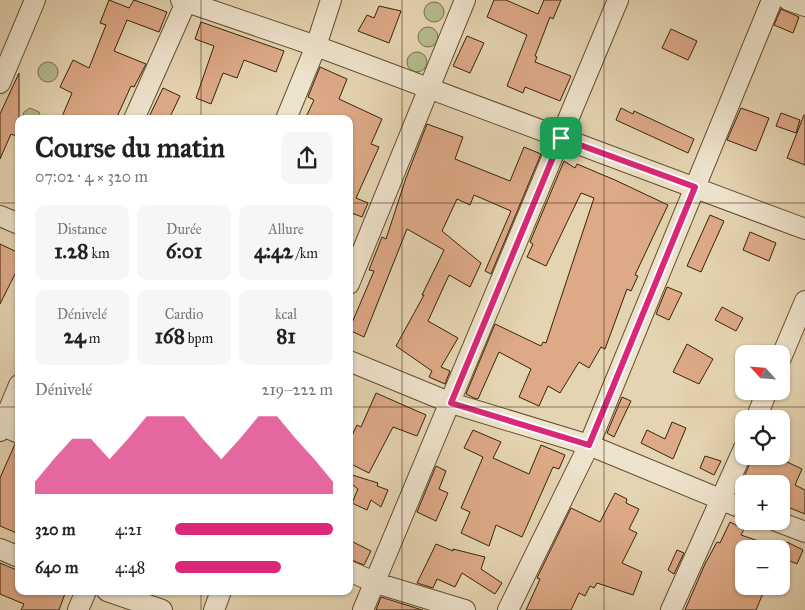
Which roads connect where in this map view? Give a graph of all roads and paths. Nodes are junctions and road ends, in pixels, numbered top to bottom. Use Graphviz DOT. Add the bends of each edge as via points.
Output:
graph roads {
  1 [pos="36,0"];
  2 [pos="331,0"];
  3 [pos="466,0"];
  4 [pos="618,0"];
  5 [pos="772,0"];
  6 [pos="788,0"];
  7 [pos="185,1"];
  8 [pos="805,6"];
  9 [pos="316,46"];
  10 [pos="0,83"];
  11 [pos="429,89"];
  12 [pos="136,115"];
  13 [pos="288,115"];
  14 [pos="561,138"];
  15 [pos="695,187"];
  16 [pos="0,216"];
  17 [pos="15,222"];
  18 [pos="805,229"];
  19 [pos="353,274"];
  20 [pos="805,301"];
  21 [pos="786,345"];
  22 [pos="353,363"];
  23 [pos="15,398"];
  24 [pos="451,403"];
  25 [pos="5,429"];
  26 [pos="589,445"];
  27 [pos="737,465"];
  28 [pos="722,500"];
  29 [pos="735,505"];
  30 [pos="790,526"];
  31 [pos="805,532"];
  32 [pos="0,549"];
  33 [pos="15,555"];
  34 [pos="353,573"];
  35 [pos="376,582"];
  36 [pos="84,595"];
  37 [pos="119,595"];
  38 [pos="220,595"];
  39 [pos="78,610"];
  40 [pos="162,610"];
  41 [pos="214,610"];
  42 [pos="364,610"];
  43 [pos="465,610"];
  44 [pos="508,610"];
  45 [pos="671,610"];
  1 -- 10 [label="street"];
  2 -- 9 [label="street"];
  3 -- 11 [label="street"];
  4 -- 14 [label="street"];
  5 -- 15 [label="street"];
  6 -- 8 [label="street"];
  7 -- 9 [label="street"];
  7 -- 12 [label="street"];
  9 -- 11 [label="street"];
  9 -- 13 [label="street"];
  11 -- 14 [label="street"];
  11 -- 19 [label="street"];
  14 -- 15 [label="street"];
  14 -- 24 [label="street"];
  15 -- 18 [label="street"];
  15 -- 26 [label="street"];
  16 -- 17 [label="street"];
  20 -- 21 [label="street"];
  22 -- 24 [label="street"];
  23 -- 25 [label="street"];
  24 -- 26 [label="street"];
  24 -- 35 [label="street"];
  26 -- 28 [label="street"];
  26 -- 44 [label="street"];
  27 -- 28 [label="street"];
  28 -- 29 [label="street"];
  28 -- 45 [label="street"];
  30 -- 31 [label="street"];
  32 -- 33 [label="street"];
  34 -- 35 [label="street"];
  35 -- 42 [label="street"];
  35 -- 43 [label="street"];
  36 -- 39 [label="street"];
  37 -- 40 [label="street"];
  38 -- 41 [label="street"];
}
